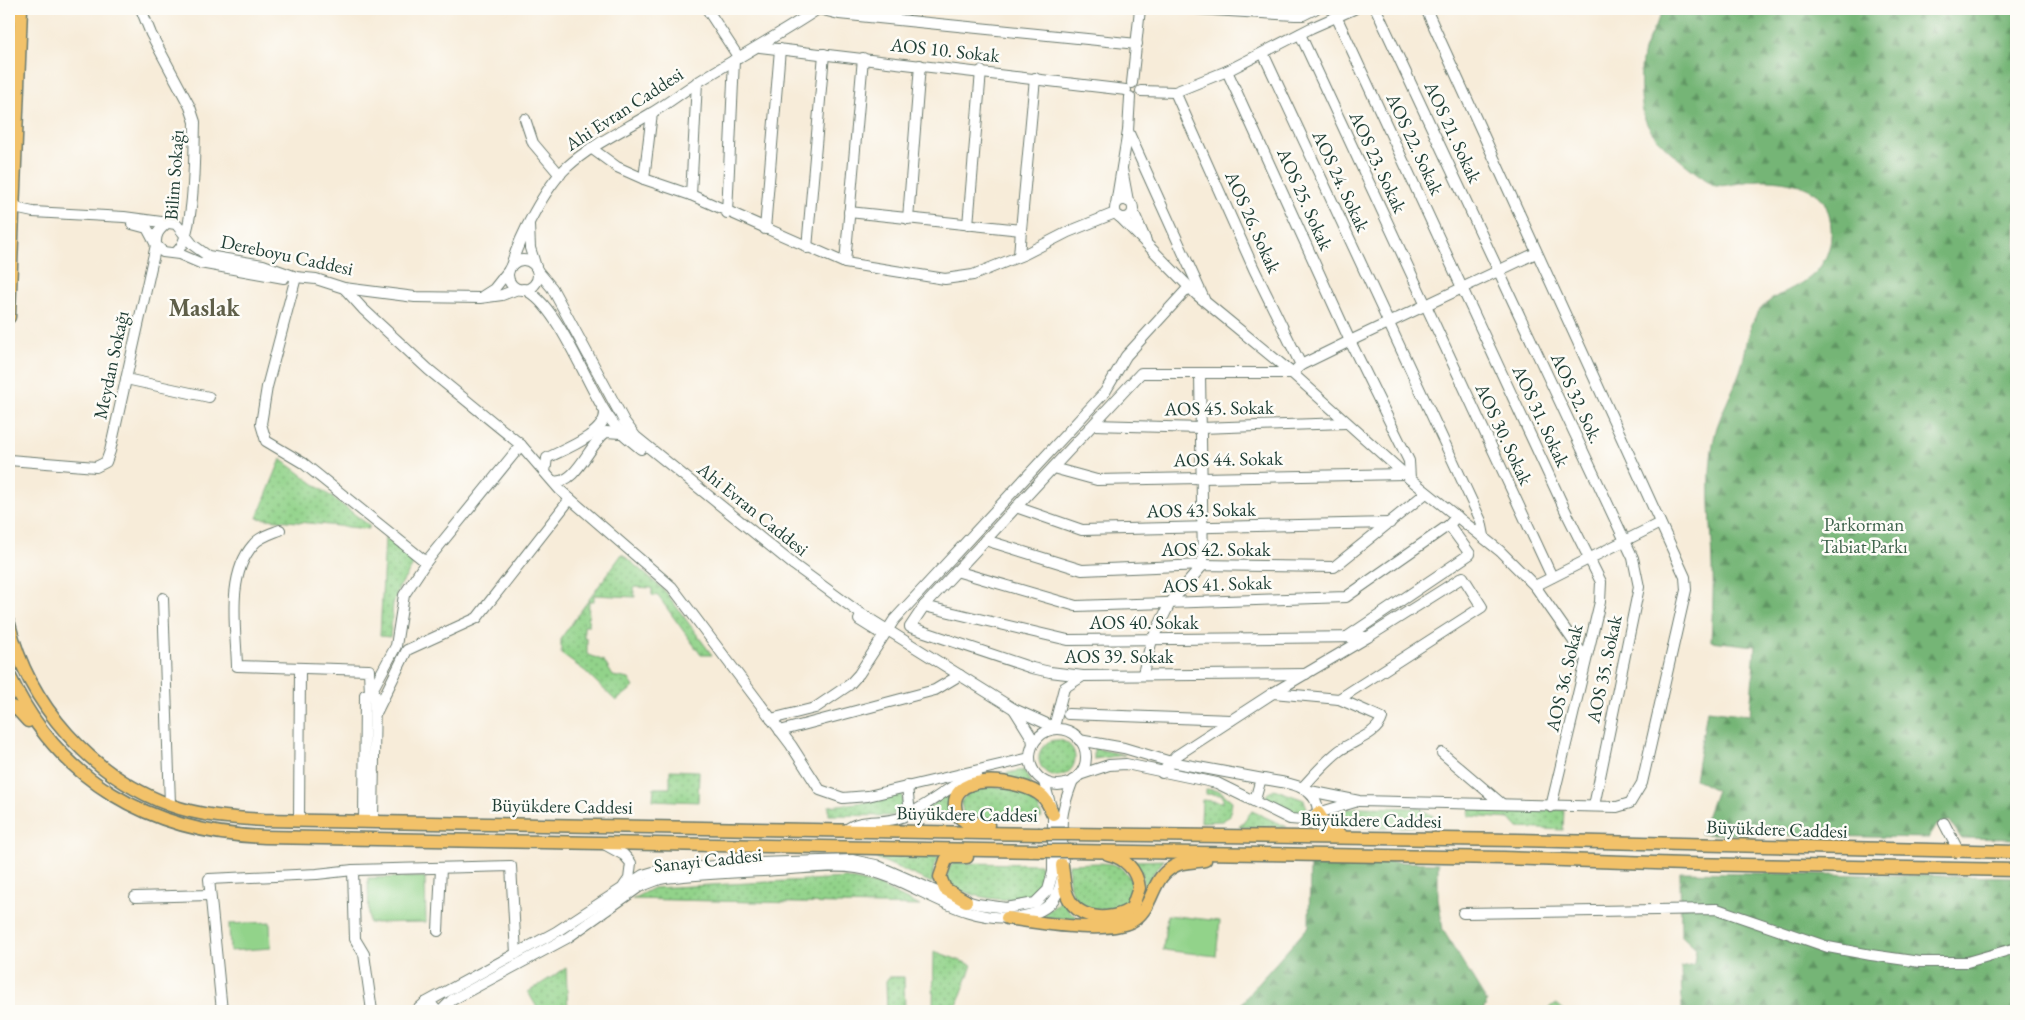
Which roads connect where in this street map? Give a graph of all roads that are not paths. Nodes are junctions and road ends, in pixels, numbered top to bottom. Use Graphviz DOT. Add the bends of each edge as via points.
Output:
graph roads {
  1 [pos="21,9"];
  2 [pos="135,9"];
  3 [pos="141,9"];
  4 [pos="707,9"];
  5 [pos="819,9"];
  6 [pos="1140,9"];
  7 [pos="1202,9"];
  8 [pos="1315,9"];
  9 [pos="1354,9"];
  10 [pos="1376,9"];
  11 [pos="1426,9"];
  12 [pos="1247,11"];
  13 [pos="1287,12"];
  14 [pos="1336,16"];
  15 [pos="1300,34"];
  16 [pos="1136,44"];
  17 [pos="760,47"];
  18 [pos="780,50"];
  19 [pos="1264,53"];
  20 [pos="824,54"];
  21 [pos="863,58"];
  22 [pos="737,59"];
  23 [pos="920,65"];
  24 [pos="981,71"];
  25 [pos="1227,71"];
  26 [pos="9,75"];
  27 [pos="1035,78"];
  28 [pos="697,82"];
  29 [pos="1129,90"];
  30 [pos="1175,92"];
  31 [pos="18,94"];
  32 [pos="652,113"];
  33 [pos="524,119"];
  34 [pos="1128,131"];
  35 [pos="591,148"];
  36 [pos="1122,169"];
  37 [pos="560,176"];
  38 [pos="644,179"];
  39 [pos="691,195"];
  40 [pos="1128,201"];
  41 [pos="14,203"];
  42 [pos="1117,211"];
  43 [pos="1133,211"];
  44 [pos="849,212"];
  45 [pos="727,213"];
  46 [pos="11,217"];
  47 [pos="908,219"];
  48 [pos="171,224"];
  49 [pos="529,224"];
  50 [pos="968,225"];
  51 [pos="765,229"];
  52 [pos="1021,230"];
  53 [pos="186,236"];
  54 [pos="1146,242"];
  55 [pos="156,245"];
  56 [pos="807,248"];
  57 [pos="174,253"];
  58 [pos="1536,253"];
  59 [pos="1019,256"];
  60 [pos="845,263"];
  61 [pos="510,268"];
  62 [pos="536,269"];
  63 [pos="1498,270"];
  64 [pos="296,277"];
  65 [pos="1189,287"];
  66 [pos="1463,287"];
  67 [pos="344,288"];
  68 [pos="521,289"];
  69 [pos="480,298"];
  70 [pos="1206,302"];
  71 [pos="1424,305"];
  72 [pos="9,317"];
  73 [pos="1388,323"];
  74 [pos="1350,341"];
  75 [pos="1301,365"];
  76 [pos="1292,373"];
  77 [pos="1200,374"];
  78 [pos="126,378"];
  79 [pos="209,397"];
  80 [pos="605,412"];
  81 [pos="1346,423"];
  82 [pos="1094,425"];
  83 [pos="1201,428"];
  84 [pos="621,432"];
  85 [pos="521,445"];
  86 [pos="9,460"];
  87 [pos="1053,468"];
  88 [pos="544,472"];
  89 [pos="1202,477"];
  90 [pos="1407,477"];
  91 [pos="553,481"];
  92 [pos="1426,492"];
  93 [pos="570,499"];
  94 [pos="1016,507"];
  95 [pos="1457,516"];
  96 [pos="1390,523"];
  97 [pos="1660,523"];
  98 [pos="1448,525"];
  99 [pos="1202,528"];
  100 [pos="280,530"];
  101 [pos="1484,536"];
  102 [pos="985,540"];
  103 [pos="1625,541"];
  104 [pos="1589,559"];
  105 [pos="426,562"];
  106 [pos="1203,565"];
  107 [pos="956,571"];
  108 [pos="1552,577"];
  109 [pos="1535,586"];
  110 [pos="163,598"];
  111 [pos="1170,603"];
  112 [pos="924,606"];
  113 [pos="9,624"];
  114 [pos="885,632"];
  115 [pos="1347,637"];
  116 [pos="1368,637"];
  117 [pos="1152,640"];
  118 [pos="1586,659"];
  119 [pos="300,668"];
  120 [pos="1050,672"];
  121 [pos="1143,674"];
  122 [pos="1306,674"];
  123 [pos="9,675"];
  124 [pos="960,675"];
  125 [pos="1083,676"];
  126 [pos="1064,688"];
  127 [pos="1273,693"];
  128 [pos="370,694"];
  129 [pos="1339,699"];
  130 [pos="1062,700"];
  131 [pos="9,706"];
  132 [pos="1014,709"];
  133 [pos="375,714"];
  134 [pos="1068,714"];
  135 [pos="771,719"];
  136 [pos="1231,720"];
  137 [pos="1056,728"];
  138 [pos="42,731"];
  139 [pos="780,731"];
  140 [pos="1077,738"];
  141 [pos="1033,744"];
  142 [pos="1442,753"];
  143 [pos="1030,758"];
  144 [pos="1171,762"];
  145 [pos="997,768"];
  146 [pos="1162,773"];
  147 [pos="1076,778"];
  148 [pos="1263,779"];
  149 [pos="1044,782"];
  150 [pos="907,786"];
  151 [pos="1306,789"];
  152 [pos="1255,800"];
  153 [pos="1359,802"];
  154 [pos="170,804"];
  155 [pos="1502,804"];
  156 [pos="1594,806"];
  157 [pos="1551,807"];
  158 [pos="1318,813"];
  159 [pos="910,814"];
  160 [pos="1053,814"];
  161 [pos="298,820"];
  162 [pos="369,821"];
  163 [pos="1944,823"];
  164 [pos="846,830"];
  165 [pos="1016,833"];
  166 [pos="1345,838"];
  167 [pos="601,843"];
  168 [pos="1640,845"];
  169 [pos="995,849"];
  170 [pos="1096,851"];
  171 [pos="1959,852"];
  172 [pos="2016,852"];
  173 [pos="1221,854"];
  174 [pos="1564,860"];
  175 [pos="1062,865"];
  176 [pos="441,868"];
  177 [pos="353,870"];
  178 [pos="2016,870"];
  179 [pos="622,889"];
  180 [pos="210,895"];
  181 [pos="135,897"];
  182 [pos="966,902"];
  183 [pos="1463,913"];
  184 [pos="1007,918"];
  185 [pos="438,931"];
  186 [pos="2016,948"];
  187 [pos="516,954"];
  188 [pos="425,1004"];
  189 [pos="222,1011"];
  190 [pos="372,1011"];
  191 [pos="415,1011"];
  192 [pos="437,1011"];
  193 [pos="441,1011"];
  1 -- 31 [label="main road"];
  2 -- 48 [label="street, Bilim Sokağı" via="190,121 185,216 182,222"];
  3 -- 53 [label="street, Bilim Sokağı" via="194,116 191,208"];
  4 -- 22 [label="street"];
  5 -- 16 [label="street" via="839,14"];
  5 -- 17 [label="street, Ahi Evran Caddesi"];
  6 -- 16 [label="street"];
  7 -- 12 [label="street"];
  8 -- 13 [label="street" via="1304,15"];
  9 -- 14 [label="street"];
  10 -- 63 [label="street, AOS 21. Sokak"];
  11 -- 58 [label="street"];
  12 -- 13 [label="street"];
  14 -- 15 [label="street"];
  14 -- 66 [label="street, AOS 22. Sokak"];
  15 -- 19 [label="street"];
  15 -- 71 [label="street, AOS 23. Sokak"];
  16 -- 29 [label="street"];
  17 -- 18 [label="street, AOS 10. Sokak"];
  17 -- 22 [label="street, Ahi Evran Caddesi"];
  18 -- 20 [label="street, AOS 10. Sokak"];
  18 -- 51 [label="street"];
  19 -- 25 [label="street"];
  19 -- 73 [label="street, AOS 24. Sokak"];
  20 -- 21 [label="street, AOS 10. Sokak"];
  20 -- 56 [label="street"];
  21 -- 23 [label="street, AOS 10. Sokak"];
  21 -- 44 [label="street"];
  22 -- 28 [label="street, Ahi Evran Caddesi"];
  22 -- 45 [label="street"];
  23 -- 24 [label="street, AOS 10. Sokak"];
  23 -- 47 [label="street"];
  24 -- 27 [label="street, AOS 10. Sokak"];
  24 -- 50 [label="street"];
  25 -- 30 [label="street"];
  25 -- 74 [label="street, AOS 25. Sokak"];
  26 -- 31 [label="main road"];
  27 -- 29 [label="street, AOS 10. Sokak"];
  27 -- 52 [label="street"];
  28 -- 32 [label="street, Ahi Evran Caddesi"];
  28 -- 39 [label="street"];
  29 -- 30 [label="street" via="1137,97 1141,91"];
  29 -- 34 [label="street"];
  30 -- 75 [label="street, AOS 26. Sokak"];
  31 -- 41 [label="main road"];
  32 -- 35 [label="street, Ahi Evran Caddesi"];
  32 -- 38 [label="street"];
  33 -- 37 [label="street" via="533,144"];
  34 -- 36 [label="street"];
  34 -- 70 [label="street"];
  35 -- 37 [label="street, Ahi Evran Caddesi"];
  35 -- 38 [label="street" via="617,167"];
  36 -- 40 [label="street"];
  36 -- 42 [label="street"];
  37 -- 49 [label="street, Ahi Evran Caddesi"];
  38 -- 39 [label="street"];
  39 -- 45 [label="street"];
  40 -- 42 [label="street" via="1121,200"];
  40 -- 43 [label="street"];
  41 -- 46 [label="main road"];
  41 -- 48 [label="street" via="19,209 33,212 124,217"];
  42 -- 43 [label="street" via="1129,216"];
  42 -- 54 [label="street"];
  42 -- 59 [label="street"];
  43 -- 54 [label="street"];
  44 -- 47 [label="street"];
  44 -- 60 [label="street"];
  45 -- 51 [label="street"];
  46 -- 55 [label="street" via="144,225"];
  46 -- 72 [label="main road"];
  47 -- 50 [label="street"];
  48 -- 53 [label="street, Dereboyu Caddesi"];
  48 -- 55 [label="street" via="157,233"];
  49 -- 61 [label="street, Ahi Evran Caddesi"];
  49 -- 62 [label="street, Ahi Evran Caddesi" via="530,248"];
  50 -- 52 [label="street"];
  51 -- 56 [label="street"];
  52 -- 59 [label="street"];
  53 -- 57 [label="street" via="183,246"];
  53 -- 64 [label="street, Dereboyu Caddesi" via="208,256 263,265"];
  54 -- 65 [label="street"];
  55 -- 57 [label="street" via="163,252"];
  55 -- 78 [label="street, Meydan Sokağı"];
  56 -- 60 [label="street"];
  57 -- 64 [label="street" via="200,263"];
  58 -- 63 [label="street"];
  58 -- 97 [label="street"];
  59 -- 60 [label="street" via="973,275 945,279"];
  61 -- 62 [label="street" via="524,260"];
  61 -- 68 [label="street" via="509,279"];
  61 -- 69 [label="street, Ahi Evran Caddesi" via="494,289"];
  62 -- 68 [label="street" via="535,283"];
  62 -- 114 [label="street, Ahi Evran Caddesi" via="552,288 636,437 794,565"];
  63 -- 66 [label="street"];
  63 -- 103 [label="street, AOS 32. Sok."];
  64 -- 67 [label="street, Dereboyu Caddesi" via="316,279"];
  64 -- 105 [label="street" via="267,387 261,424 266,441 303,463"];
  65 -- 70 [label="street"];
  65 -- 114 [label="street" via="1126,356 1105,392"];
  66 -- 71 [label="street"];
  66 -- 104 [label="street, AOS 31. Sokak"];
  67 -- 69 [label="street, Dereboyu Caddesi" via="415,296"];
  67 -- 85 [label="street" via="429,370"];
  68 -- 69 [label="street, Dereboyu Caddesi" via="502,296"];
  68 -- 80 [label="street, Ahi Evran Caddesi" via="531,292 547,309"];
  70 -- 76 [label="street"];
  71 -- 73 [label="street"];
  71 -- 108 [label="street, AOS 30. Sokak"];
  73 -- 74 [label="street"];
  73 -- 101 [label="street, AOS 24. Sokak" via="1481,521"];
  74 -- 75 [label="street"];
  74 -- 90 [label="street, AOS 25. Sokak" via="1409,461"];
  75 -- 76 [label="street"];
  76 -- 77 [label="street"];
  76 -- 81 [label="street"];
  77 -- 82 [label="street" via="1141,373"];
  77 -- 83 [label="street"];
  78 -- 79 [label="street"];
  78 -- 86 [label="street, Meydan Sokağı" via="106,462 96,467"];
  80 -- 84 [label="street, Ahi Evran Caddesi"];
  80 -- 88 [label="street" via="606,418 600,428 547,458"];
  81 -- 83 [label="street, AOS 45. Sokak"];
  81 -- 90 [label="street"];
  82 -- 83 [label="street, AOS 45. Sokak"];
  82 -- 87 [label="street"];
  83 -- 89 [label="street"];
  84 -- 91 [label="street" via="606,432 569,478"];
  84 -- 114 [label="street, Ahi Evran Caddesi" via="818,592"];
  85 -- 88 [label="street"];
  85 -- 105 [label="street"];
  87 -- 89 [label="street, AOS 44. Sokak" via="1097,480"];
  87 -- 94 [label="street"];
  88 -- 91 [label="street"];
  89 -- 90 [label="street, AOS 44. Sokak"];
  89 -- 99 [label="street"];
  90 -- 92 [label="street"];
  91 -- 93 [label="street"];
  92 -- 95 [label="street"];
  92 -- 96 [label="street, AOS 42. Sokak"];
  93 -- 133 [label="street" via="477,618 407,650"];
  93 -- 135 [label="street" via="672,587"];
  94 -- 99 [label="street, AOS 43. Sokak" via="1082,530"];
  94 -- 102 [label="street"];
  95 -- 98 [label="street, AOS 41. Sokak"];
  95 -- 101 [label="street"];
  96 -- 99 [label="street, AOS 43. Sokak"];
  96 -- 106 [label="street, AOS 42. Sokak" via="1334,567"];
  97 -- 103 [label="street"];
  97 -- 156 [label="street" via="1685,577 1686,590 1642,783 1630,803 1616,807"];
  98 -- 111 [label="street, AOS 41. Sokak" via="1346,598"];
  98 -- 115 [label="street" via="1470,554"];
  99 -- 106 [label="street"];
  100 -- 119 [label="street" via="253,544 241,563 235,597 237,666"];
  101 -- 109 [label="street"];
  102 -- 106 [label="street, AOS 42. Sokak" via="1082,570"];
  102 -- 107 [label="street"];
  103 -- 104 [label="street"];
  103 -- 156 [label="street, AOS 35. Sokak" via="1633,558 1639,587"];
  104 -- 108 [label="street"];
  104 -- 118 [label="street, AOS 36. Sokak" via="1602,590"];
  105 -- 128 [label="street" via="404,595 396,646"];
  106 -- 111 [label="street"];
  107 -- 111 [label="street, AOS 41. Sokak" via="1076,606"];
  107 -- 112 [label="street"];
  108 -- 109 [label="street"];
  109 -- 118 [label="street"];
  110 -- 154 [label="street"];
  111 -- 117 [label="street"];
  112 -- 117 [label="street, AOS 40. Sokak" via="1068,640"];
  112 -- 120 [label="street, AOS 39. Sokak" via="910,627"];
  113 -- 154 [label="main road, Büyükdere Caddesi" via="30,682 65,731 109,771"];
  114 -- 124 [label="street, Ahi Evran Caddesi"];
  114 -- 135 [label="street" via="858,674 823,704 808,711"];
  115 -- 116 [label="street, AOS 40. Sokak"];
  115 -- 117 [label="street, AOS 40. Sokak"];
  116 -- 122 [label="street"];
  116 -- 129 [label="street" via="1463,577 1482,607"];
  117 -- 121 [label="street"];
  118 -- 157 [label="street, AOS 36. Sokak"];
  119 -- 128 [label="street" via="369,670"];
  119 -- 161 [label="street"];
  120 -- 125 [label="street, AOS 39. Sokak"];
  120 -- 126 [label="street"];
  121 -- 122 [label="street, AOS 39. Sokak"];
  121 -- 125 [label="street, AOS 39. Sokak"];
  122 -- 127 [label="street"];
  123 -- 138 [label="main road, Büyükdere Caddesi"];
  124 -- 132 [label="street, Ahi Evran Caddesi"];
  124 -- 139 [label="street" via="935,690"];
  125 -- 126 [label="street"];
  126 -- 130 [label="street"];
  127 -- 129 [label="street"];
  127 -- 136 [label="street"];
  128 -- 133 [label="street" via="374,695"];
  128 -- 162 [label="street" via="365,695"];
  129 -- 151 [label="street" via="1382,718 1380,724 1317,771"];
  130 -- 134 [label="street"];
  130 -- 137 [label="street"];
  131 -- 138 [label="main road"];
  132 -- 137 [label="street, Ahi Evran Caddesi"];
  132 -- 141 [label="street, Ahi Evran Caddesi"];
  133 -- 162 [label="street"];
  134 -- 136 [label="street"];
  134 -- 140 [label="street"];
  135 -- 139 [label="street"];
  136 -- 144 [label="street"];
  137 -- 140 [label="street"];
  137 -- 141 [label="street" via="1043,733"];
  138 -- 167 [label="main road, Büyükdere Caddesi" via="105,790 157,818 201,831 265,837"];
  139 -- 150 [label="street" via="820,790 827,794 843,798 868,796"];
  140 -- 144 [label="street"];
  140 -- 147 [label="street" via="1083,747 1085,762"];
  141 -- 143 [label="street"];
  142 -- 155 [label="street"];
  143 -- 145 [label="street"];
  143 -- 149 [label="street" via="1034,772"];
  144 -- 146 [label="street"];
  144 -- 148 [label="street"];
  145 -- 150 [label="street"];
  145 -- 159 [label="street" via="955,784"];
  146 -- 147 [label="street" via="1126,764 1109,765"];
  146 -- 152 [label="street" via="1217,783"];
  147 -- 149 [label="street" via="1059,785"];
  147 -- 175 [label="street, Sanayi Caddesi" via="1065,803 1062,820"];
  148 -- 151 [label="street"];
  148 -- 152 [label="street"];
  149 -- 160 [label="street"];
  150 -- 159 [label="street"];
  151 -- 153 [label="street"];
  151 -- 158 [label="street" via="1316,801"];
  152 -- 158 [label="street" via="1290,819 1303,820"];
  153 -- 155 [label="street"];
  153 -- 158 [label="street"];
  154 -- 161 [label="main road, Büyükdere Caddesi" via="218,817"];
  155 -- 157 [label="street"];
  156 -- 157 [label="street"];
  158 -- 166 [label="main road" via="1326,825"];
  159 -- 164 [label="street" via="890,822 859,823"];
  160 -- 165 [label="main road" via="1044,798 1020,784 991,781 971,784 958,792 955,808 960,819 972,824 997,825"];
  160 -- 182 [label="street, Sanayi Caddesi" via="1053,872 1042,898 1028,905 1006,908"];
  161 -- 162 [label="main road, Büyükdere Caddesi"];
  162 -- 164 [label="main road, Büyükdere Caddesi"];
  163 -- 171 [label="street"];
  164 -- 165 [label="main road, Büyükdere Caddesi"];
  165 -- 166 [label="main road, Büyükdere Caddesi, bridge"];
  166 -- 168 [label="main road, Büyükdere Caddesi"];
  167 -- 169 [label="main road, Büyükdere Caddesi"];
  167 -- 179 [label="street" via="616,849 631,863 630,879"];
  168 -- 171 [label="main road, Büyükdere Caddesi"];
  168 -- 174 [label="main road" via="1631,854 1591,854"];
  169 -- 170 [label="main road, Büyükdere Caddesi, bridge"];
  169 -- 182 [label="main road" via="977,856 951,857 942,866 941,884"];
  170 -- 173 [label="main road, Büyükdere Caddesi"];
  170 -- 175 [label="main road" via="1121,859 1132,868 1138,880 1138,897 1126,912 1108,918 1091,916 1079,910 1066,892"];
  171 -- 172 [label="main road, Büyükdere Caddesi"];
  173 -- 174 [label="main road, Büyükdere Caddesi"];
  173 -- 184 [label="main road" via="1169,869 1156,882 1140,915 1122,925 1100,927"];
  174 -- 178 [label="main road, Büyükdere Caddesi"];
  175 -- 184 [label="street, Sanayi Caddesi" via="1059,888 1048,905 1027,916"];
  176 -- 177 [label="street"];
  176 -- 185 [label="street"];
  176 -- 187 [label="street" via="511,866"];
  177 -- 180 [label="street" via="209,880"];
  177 -- 190 [label="street" via="355,939 364,954"];
  179 -- 182 [label="street, Sanayi Caddesi" via="643,875 670,869 852,860 876,865"];
  179 -- 187 [label="street, Sanayi Caddesi"];
  180 -- 181 [label="street"];
  180 -- 189 [label="street"];
  183 -- 186 [label="street" via="1717,909 1828,947 1920,962 1966,962"];
  184 -- 193 [label="street, Sanayi Caddesi" via="972,914 858,868 666,878 639,887 567,938 452,1000"];
  187 -- 188 [label="street, Sanayi Caddesi"];
  188 -- 191 [label="street, Sanayi Caddesi"];
  188 -- 192 [label="street" via="432,1005"];
}
